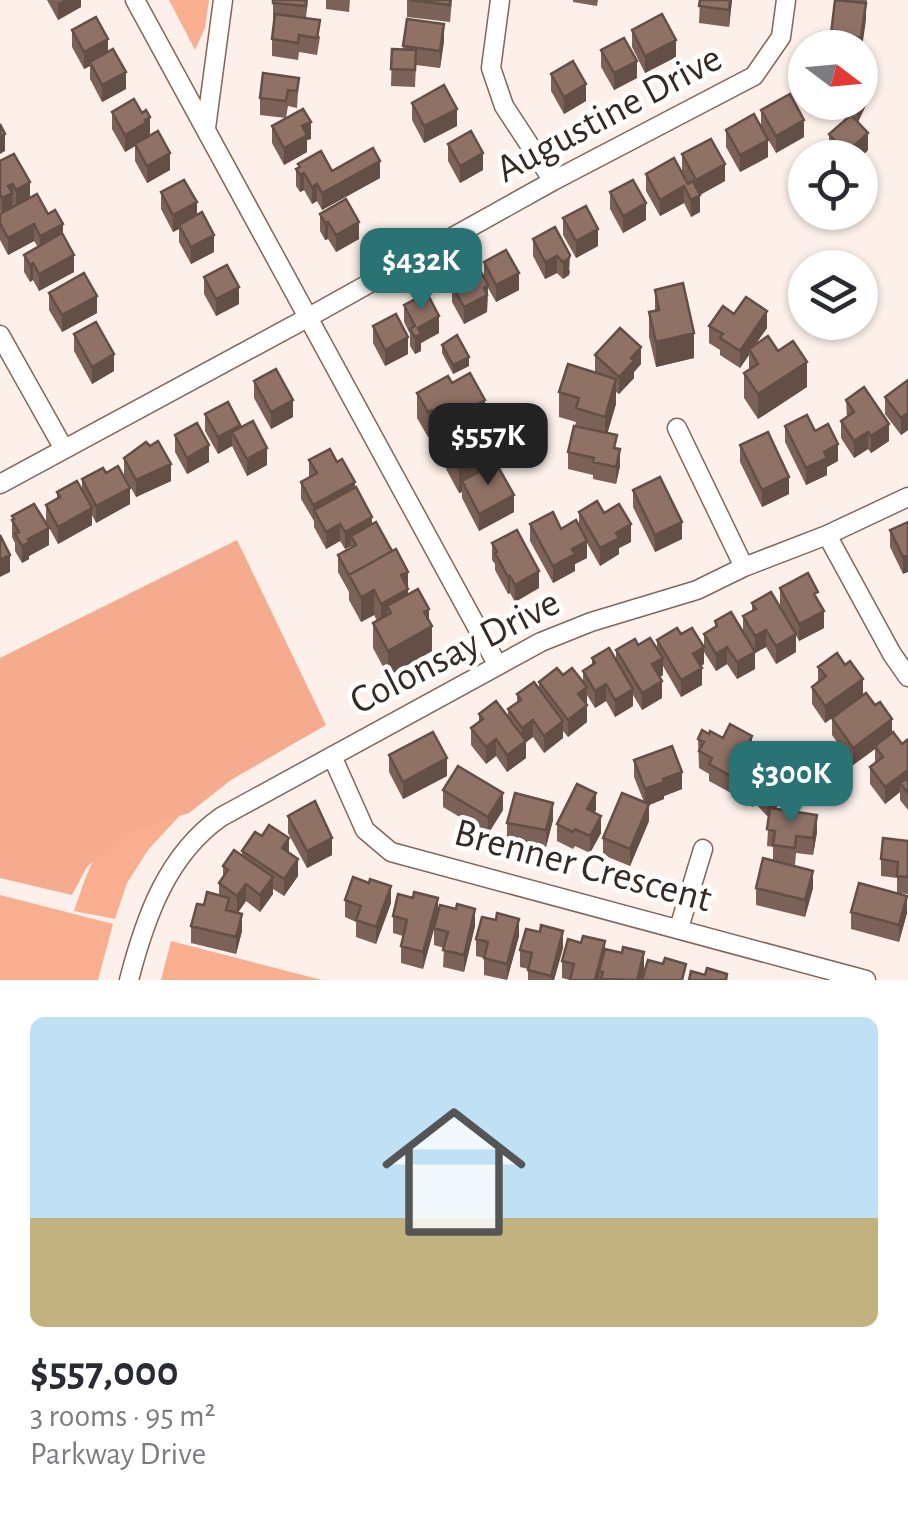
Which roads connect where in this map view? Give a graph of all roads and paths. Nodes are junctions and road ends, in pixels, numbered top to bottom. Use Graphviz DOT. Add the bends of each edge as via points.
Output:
graph roads {
  1 [pos="135,0"];
  2 [pos="223,0"];
  3 [pos="500,0"];
  4 [pos="786,0"];
  5 [pos="206,129"];
  6 [pos="553,181"];
  7 [pos="309,317"];
  8 [pos="0,335"];
  9 [pos="678,428"];
  10 [pos="64,449"];
  11 [pos="0,484"];
  12 [pos="908,497"];
  13 [pos="827,535"];
  14 [pos="744,567"];
  15 [pos="497,664"];
  16 [pos="908,676"];
  17 [pos="332,756"];
  18 [pos="703,849"];
  19 [pos="679,928"];
  20 [pos="128,980"];
  21 [pos="866,980"];
  1 -- 5 [label="street"];
  2 -- 5 [label="street"];
  3 -- 6 [label="street" via="491,68 504,106"];
  4 -- 6 [label="street, Augustine Drive" via="781,38 754,76"];
  5 -- 7 [label="street"];
  6 -- 7 [label="street, Augustine Drive"];
  7 -- 10 [label="street, Augustine Drive"];
  7 -- 15 [label="street"];
  8 -- 10 [label="street"];
  9 -- 14 [label="street"];
  10 -- 11 [label="street, Augustine Drive"];
  12 -- 13 [label="street, Colonsay Drive"];
  13 -- 14 [label="street, Colonsay Drive"];
  13 -- 16 [label="street"];
  14 -- 15 [label="street, Colonsay Drive" via="698,590 590,622"];
  15 -- 17 [label="street, Colonsay Drive"];
  17 -- 19 [label="street, Brenner Crescent" via="365,830 392,852"];
  17 -- 20 [label="street, Colonsay Drive" via="200,831 169,872 142,929"];
  18 -- 19 [label="street"];
  19 -- 21 [label="street, Brenner Crescent"];
}
